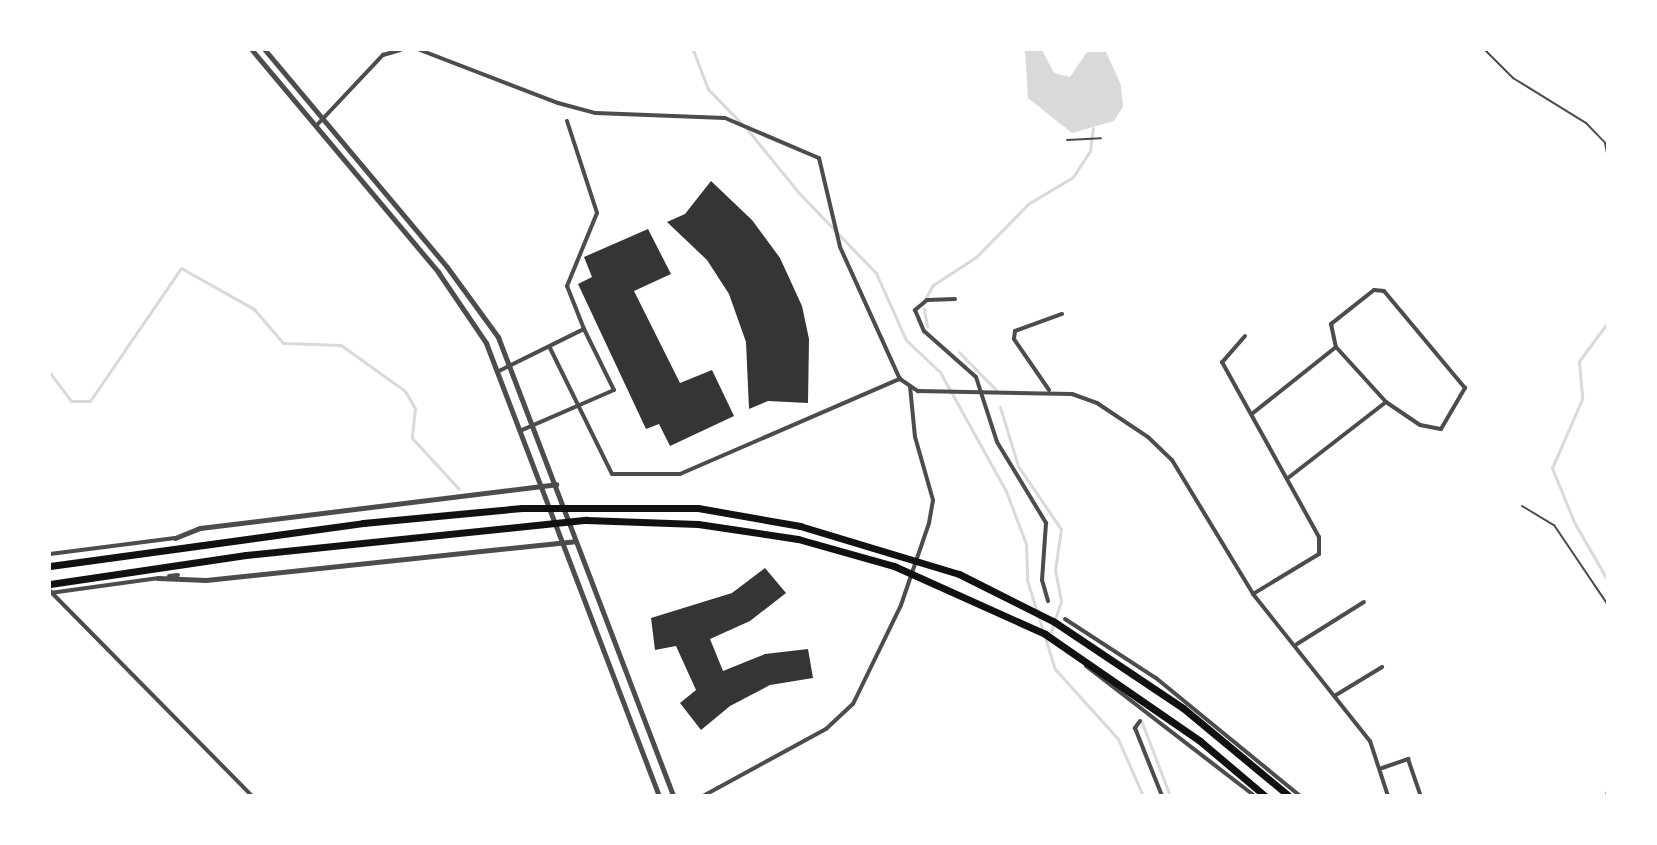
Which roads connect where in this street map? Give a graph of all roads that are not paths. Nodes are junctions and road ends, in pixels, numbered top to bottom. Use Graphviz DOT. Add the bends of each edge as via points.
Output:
graph roads {
  1 [pos="252,50"];
  2 [pos="265,50"];
  3 [pos="400,50"];
  4 [pos="420,50"];
  5 [pos="1485,50"];
  6 [pos="324,120"];
  7 [pos="567,121"];
  8 [pos="316,126"];
  9 [pos="1101,138"];
  10 [pos="1067,140"];
  11 [pos="1608,158"];
  12 [pos="955,299"];
  13 [pos="1062,314"];
  14 [pos="584,329"];
  15 [pos="1245,336"];
  16 [pos="1336,347"];
  17 [pos="550,348"];
  18 [pos="510,367"];
  19 [pos="499,371"];
  20 [pos="900,379"];
  21 [pos="910,386"];
  22 [pos="1049,390"];
  23 [pos="984,392"];
  24 [pos="1386,402"];
  25 [pos="578,406"];
  26 [pos="1253,413"];
  27 [pos="532,426"];
  28 [pos="522,430"];
  29 [pos="1288,478"];
  30 [pos="556,484"];
  31 [pos="543,487"];
  32 [pos="1522,506"];
  33 [pos="175,538"];
  34 [pos="575,541"];
  35 [pos="564,542"];
  36 [pos="50,554"];
  37 [pos="50,566"];
  38 [pos="178,575"];
  39 [pos="158,578"];
  40 [pos="50,584"];
  41 [pos="50,592"];
  42 [pos="1252,594"];
  43 [pos="1048,601"];
  44 [pos="1364,602"];
  45 [pos="1608,606"];
  46 [pos="1065,619"];
  47 [pos="1298,644"];
  48 [pos="1086,666"];
  49 [pos="1382,667"];
  50 [pos="1336,696"];
  51 [pos="1140,721"];
  52 [pos="1382,768"];
  53 [pos="1608,786"];
  54 [pos="725,788"];
  55 [pos="252,795"];
  56 [pos="659,795"];
  57 [pos="673,795"];
  58 [pos="703,795"];
  59 [pos="719,795"];
  60 [pos="1162,795"];
  61 [pos="1255,795"];
  62 [pos="1265,795"];
  63 [pos="1289,795"];
  64 [pos="1300,795"];
  65 [pos="1388,795"];
  66 [pos="1421,795"];
  67 [pos="1606,795"];
  1 -- 8 [label="street"];
  2 -- 6 [label="street"];
  3 -- 6 [label="street" via="383,55"];
  4 -- 20 [label="street" via="558,103 596,112 725,118 819,158 840,247"];
  5 -- 11 [label="lane" via="1514,78 1586,123 1605,143"];
  6 -- 8 [label="street"];
  6 -- 18 [label="street" via="480,309"];
  7 -- 14 [label="street" via="597,213 567,286"];
  8 -- 19 [label="street" via="472,317"];
  9 -- 10 [label="lane"];
  12 -- 23 [label="street" via="927,300 915,310 924,331 976,377"];
  13 -- 22 [label="street" via="1015,331 1014,339"];
  14 -- 17 [label="street"];
  14 -- 25 [label="street" via="614,390"];
  15 -- 26 [label="street" via="1222,362"];
  16 -- 24 [label="street"];
  16 -- 24 [label="street" via="1331,324 1374,290 1384,291 1465,388 1440,429 1420,425"];
  16 -- 26 [label="street"];
  17 -- 18 [label="street"];
  17 -- 25 [label="street"];
  18 -- 19 [label="street"];
  18 -- 27 [label="street"];
  19 -- 28 [label="street"];
  20 -- 21 [label="street"];
  20 -- 25 [label="street" via="680,474 612,474"];
  21 -- 23 [label="street" via="941,393"];
  21 -- 54 [label="street" via="915,437 933,500 901,605 853,704 826,729"];
  22 -- 23 [label="street"];
  22 -- 42 [label="street" via="1097,404 1128,422 1172,460"];
  23 -- 43 [label="street" via="997,442 1046,523 1042,580"];
  24 -- 29 [label="street"];
  25 -- 27 [label="street"];
  26 -- 29 [label="street"];
  27 -- 28 [label="street"];
  27 -- 30 [label="street"];
  28 -- 31 [label="street"];
  29 -- 42 [label="street" via="1318,537 1318,554"];
  30 -- 31 [label="street"];
  30 -- 34 [label="street"];
  31 -- 33 [label="street" via="200,528"];
  31 -- 35 [label="street"];
  32 -- 45 [label="lane" via="1554,525"];
  33 -- 36 [label="street"];
  34 -- 35 [label="street"];
  34 -- 57 [label="street"];
  35 -- 39 [label="street" via="206,580"];
  35 -- 56 [label="street"];
  37 -- 63 [label="highway" via="363,523 522,508 698,508 800,526 959,574 1053,621 1183,708"];
  38 -- 39 [label="street"];
  39 -- 41 [label="street"];
  40 -- 62 [label="highway" via="279,551 586,520 698,524 798,539 894,566 1045,634 1200,741"];
  41 -- 55 [label="street"];
  42 -- 47 [label="street"];
  44 -- 47 [label="street"];
  46 -- 64 [label="street" via="1156,678"];
  47 -- 50 [label="street"];
  48 -- 61 [label="street"];
  49 -- 50 [label="street"];
  50 -- 52 [label="street"];
  51 -- 60 [label="street" via="1135,728"];
  52 -- 65 [label="street"];
  52 -- 66 [label="street" via="1408,759"];
  53 -- 67 [label="lane"];
  54 -- 58 [label="street"];
  54 -- 59 [label="street"];
}
